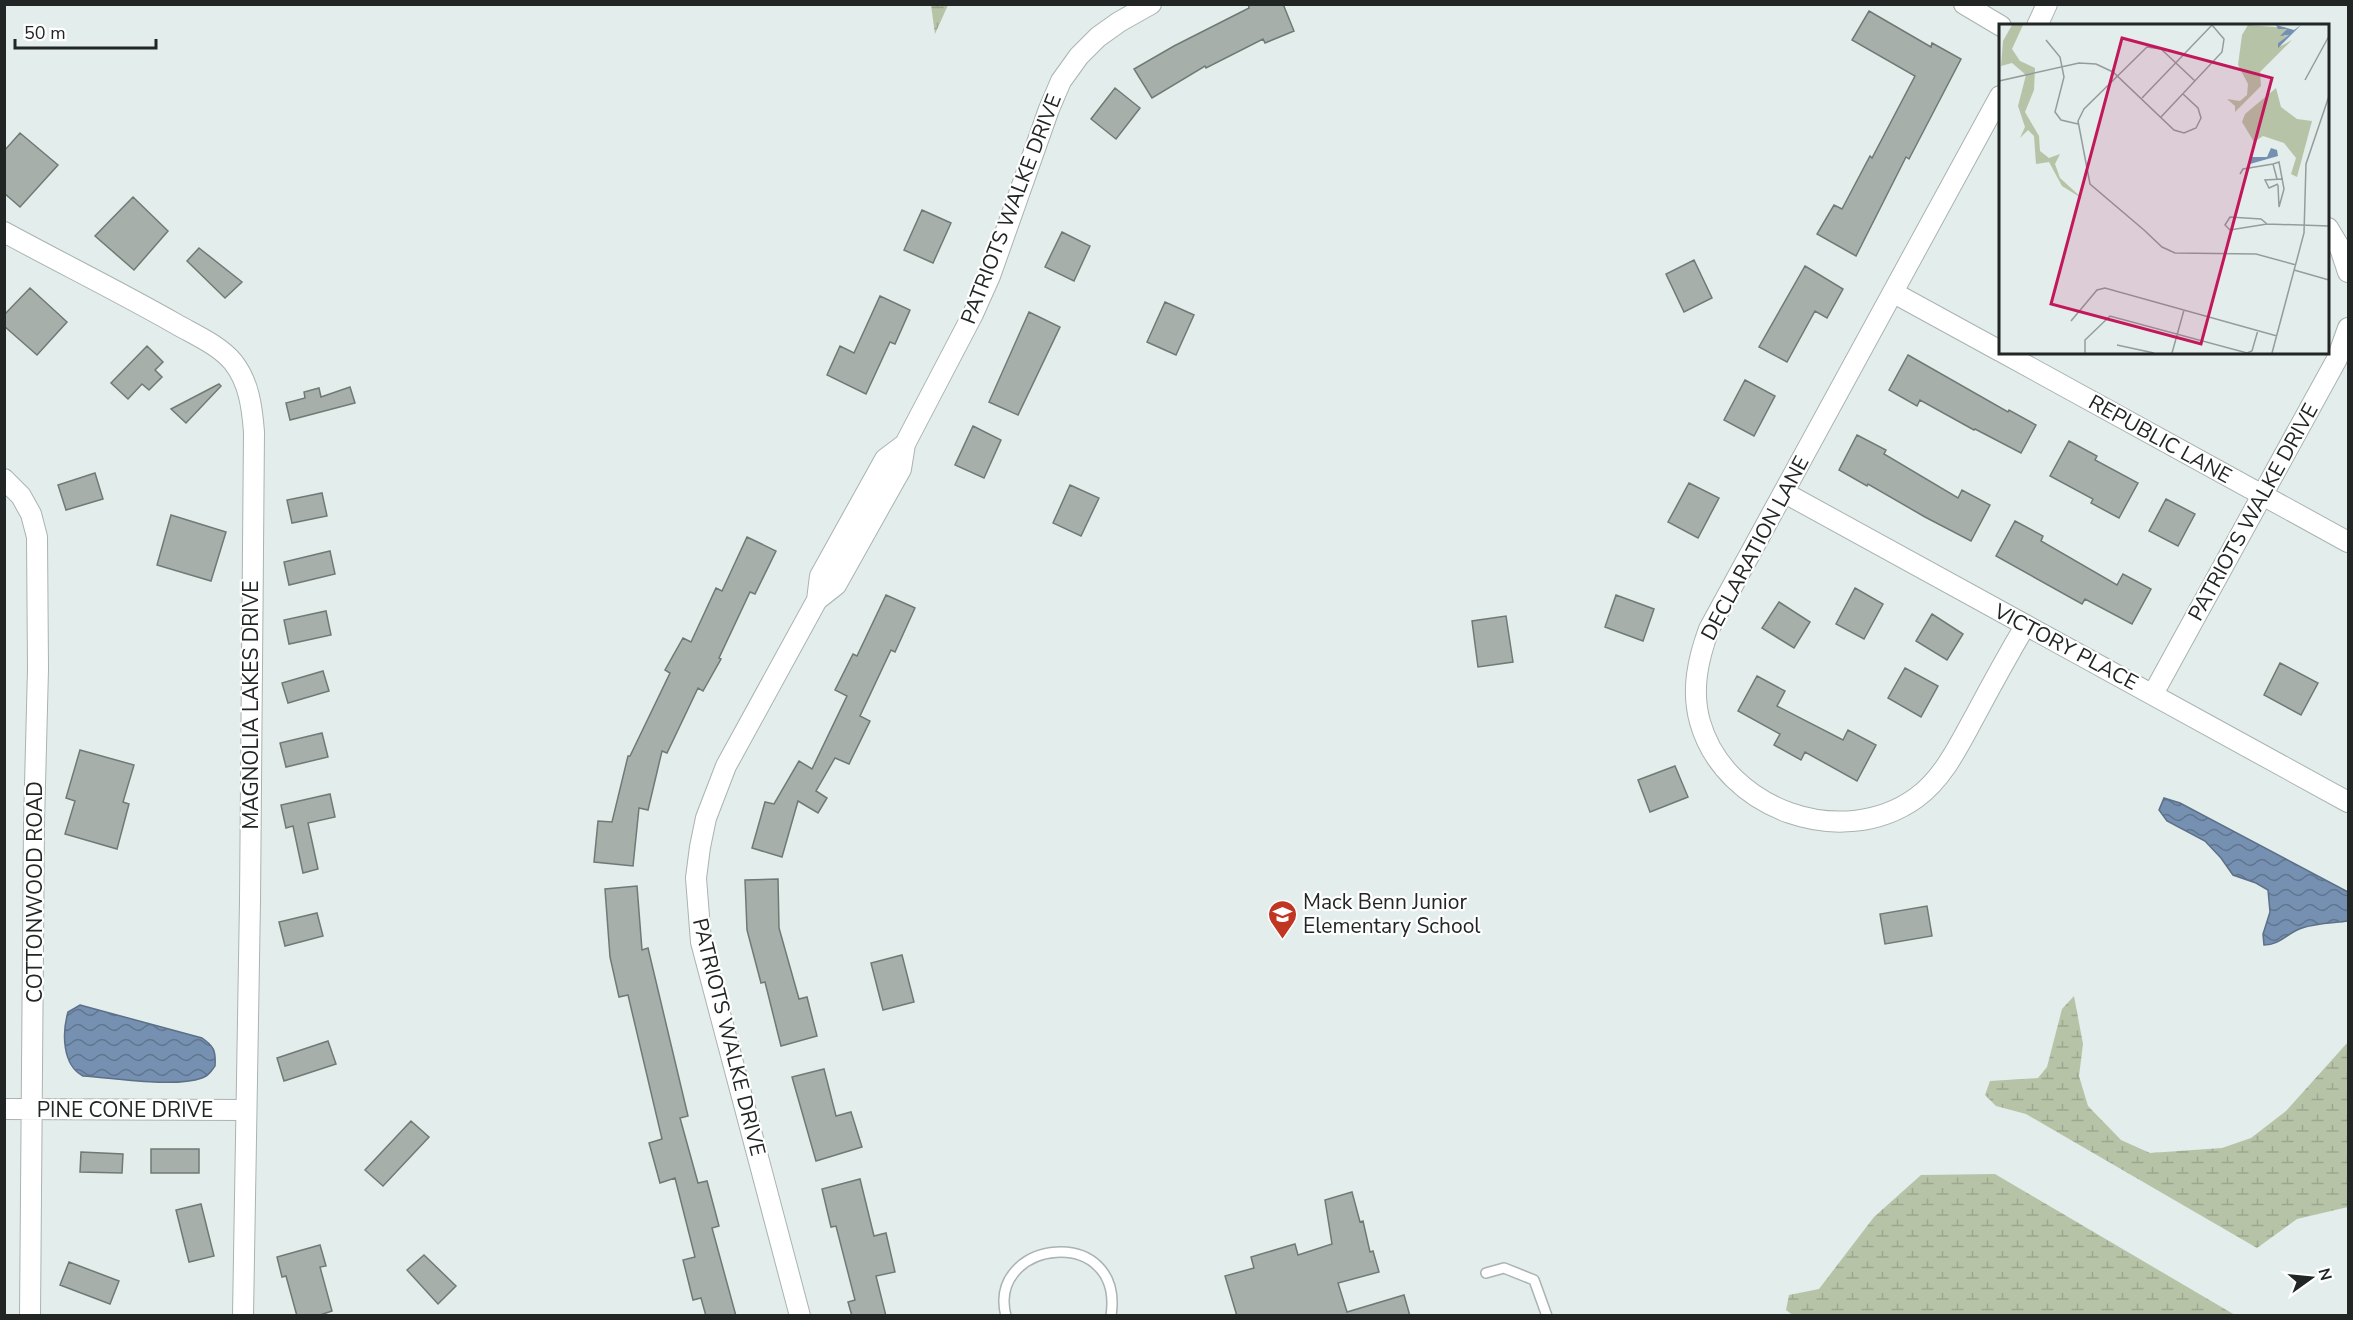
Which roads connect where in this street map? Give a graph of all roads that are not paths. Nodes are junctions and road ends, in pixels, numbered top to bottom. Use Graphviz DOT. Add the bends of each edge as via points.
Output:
graph roads {
  1 [pos="1151,4"];
  2 [pos="1964,4"];
  3 [pos="2047,4"];
  4 [pos="2038,24"];
  5 [pos="1999,25"];
  6 [pos="1999,100"];
  7 [pos="2329,230"];
  8 [pos="4,232"];
  9 [pos="2349,272"];
  10 [pos="1894,293"];
  11 [pos="2349,328"];
  12 [pos="1999,351"];
  13 [pos="2005,354"];
  14 [pos="4,479"];
  15 [pos="1785,493"];
  16 [pos="2262,495"];
  17 [pos="2349,542"];
  18 [pos="2025,626"];
  19 [pos="2153,694"];
  20 [pos="2349,802"];
  21 [pos="4,1109"];
  22 [pos="32,1109"];
  23 [pos="246,1110"];
  24 [pos="1486,1273"];
  25 [pos="30,1316"];
  26 [pos="243,1316"];
  27 [pos="800,1316"];
  28 [pos="1006,1316"];
  29 [pos="1111,1316"];
  30 [pos="1547,1316"];
  1 -- 27 [label="street, PATRIOTS WALKE DRIVE" via="1098,37 1061,81 986,285 905,444 901,469 836,585 817,600 726,766 702,837 696,878 701,942"];
  2 -- 5 [label="street"];
  3 -- 4 [label="street"];
  6 -- 10 [label="street, DECLARATION LANE"];
  7 -- 9 [label="street"];
  8 -- 23 [label="street, MAGNOLIA LAKES DRIVE" via="219,349 232,361 246,386 254,444"];
  10 -- 12 [label="street, REPUBLIC LANE"];
  10 -- 15 [label="street, DECLARATION LANE"];
  11 -- 16 [label="street, PATRIOTS WALKE DRIVE" via="2337,358"];
  13 -- 16 [label="street, REPUBLIC LANE"];
  14 -- 22 [label="street, COTTONWOOD ROAD" via="21,496 37,537"];
  15 -- 18 [label="street, VICTORY PLACE"];
  15 -- 18 [label="street, DECLARATION LANE" via="1709,628 1696,676 1700,722 1711,748 1732,776 1767,803 1792,815 1838,823 1893,812 1916,798 1937,779 1956,750"];
  16 -- 17 [label="street, REPUBLIC LANE"];
  16 -- 19 [label="street, PATRIOTS WALKE DRIVE"];
  18 -- 19 [label="street, VICTORY PLACE"];
  19 -- 20 [label="street, VICTORY PLACE"];
  21 -- 22 [label="street, PINE CONE DRIVE"];
  22 -- 23 [label="street, PINE CONE DRIVE"];
  22 -- 25 [label="street, COTTONWOOD ROAD"];
  23 -- 26 [label="street, MAGNOLIA LAKES DRIVE"];
  24 -- 30 [label="lane" via="1504,1268 1533,1280"];
  28 -- 29 [label="lane" via="1006,1286 1015,1271 1036,1255 1060,1251 1079,1254 1098,1266 1110,1280 1114,1299"];
}
